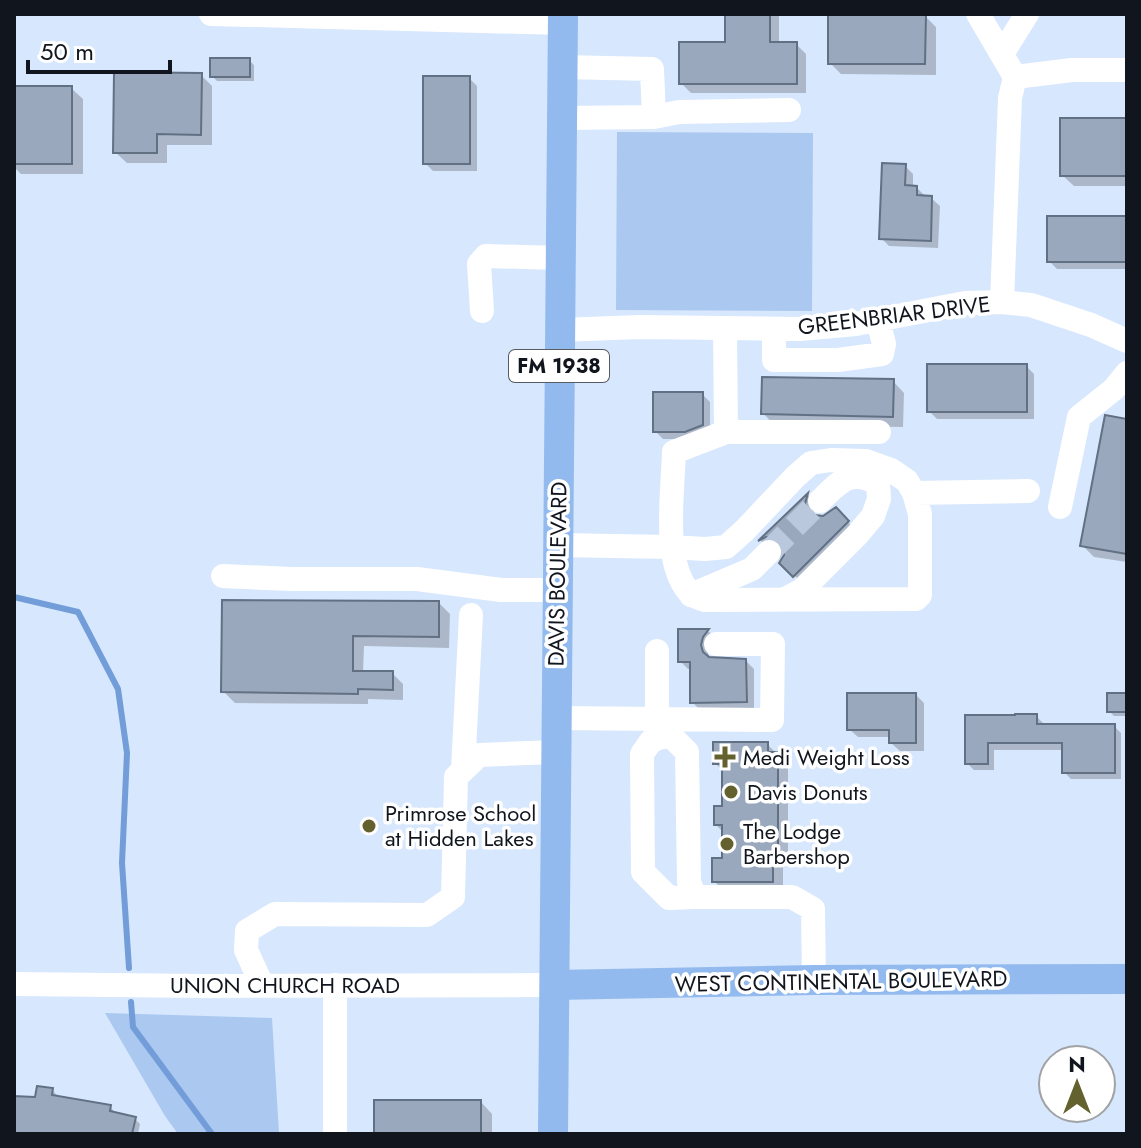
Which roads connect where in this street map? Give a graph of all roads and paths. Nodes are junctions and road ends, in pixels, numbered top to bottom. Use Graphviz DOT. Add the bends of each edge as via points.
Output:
graph roads {
  1 [pos="211,14"];
  2 [pos="978,14"];
  3 [pos="1027,14"];
  4 [pos="563,19"];
  5 [pos="1002,54"];
  6 [pos="562,67"];
  7 [pos="1127,70"];
  8 [pos="1015,77"];
  9 [pos="789,110"];
  10 [pos="654,117"];
  11 [pos="562,118"];
  12 [pos="560,258"];
  13 [pos="1002,302"];
  14 [pos="482,311"];
  15 [pos="878,320"];
  16 [pos="725,328"];
  17 [pos="774,329"];
  18 [pos="559,330"];
  19 [pos="1127,341"];
  20 [pos="1127,373"];
  21 [pos="726,432"];
  22 [pos="879,432"];
  23 [pos="1028,491"];
  24 [pos="914,493"];
  25 [pos="820,501"];
  26 [pos="1060,507"];
  27 [pos="557,545"];
  28 [pos="671,547"];
  29 [pos="769,552"];
  30 [pos="223,576"];
  31 [pos="557,590"];
  32 [pos="691,595"];
  33 [pos="783,600"];
  34 [pos="471,615"];
  35 [pos="716,644"];
  36 [pos="657,651"];
  37 [pos="555,718"];
  38 [pos="665,724"];
  39 [pos="555,752"];
  40 [pos="463,770"];
  41 [pos="695,897"];
  42 [pos="1127,979"];
  43 [pos="814,980"];
  44 [pos="14,984"];
  45 [pos="262,985"];
  46 [pos="335,985"];
  47 [pos="555,985"];
  48 [pos="335,1134"];
  49 [pos="553,1134"];
  1 -- 4 [label="street"];
  2 -- 5 [label="street"];
  3 -- 5 [label="street"];
  4 -- 6 [label="main road, DAVIS BOULEVARD / FM 1938"];
  5 -- 8 [label="street"];
  6 -- 10 [label="street" via="652,69"];
  6 -- 11 [label="main road, DAVIS BOULEVARD / FM 1938"];
  7 -- 8 [label="street"];
  8 -- 13 [label="street"];
  9 -- 10 [label="street"];
  10 -- 11 [label="street"];
  11 -- 12 [label="main road, DAVIS BOULEVARD / FM 1938"];
  12 -- 14 [label="street" via="486,256 479,264"];
  12 -- 18 [label="main road, DAVIS BOULEVARD / FM 1938"];
  13 -- 15 [label="street, GREENBRIAR DRIVE" via="965,303"];
  13 -- 19 [label="street, GREENBRIAR DRIVE" via="1031,305"];
  15 -- 17 [label="street, GREENBRIAR DRIVE"];
  15 -- 17 [label="street" via="882,354 838,360 774,360"];
  16 -- 17 [label="street, GREENBRIAR DRIVE"];
  16 -- 18 [label="street, GREENBRIAR DRIVE"];
  16 -- 21 [label="street"];
  18 -- 27 [label="main road, DAVIS BOULEVARD / FM 1938"];
  20 -- 26 [label="street" via="1079,417"];
  21 -- 22 [label="street"];
  21 -- 28 [label="street" via="674,452"];
  23 -- 24 [label="street"];
  24 -- 28 [label="street" via="891,470 866,461 811,463 726,547"];
  24 -- 33 [label="street" via="920,514 916,599"];
  25 -- 33 [label="street" via="851,476 878,483 873,516 802,590"];
  27 -- 28 [label="street"];
  27 -- 31 [label="main road, DAVIS BOULEVARD / FM 1938"];
  28 -- 32 [label="street"];
  29 -- 32 [label="street" via="752,569"];
  30 -- 31 [label="street" via="417,579 501,590"];
  31 -- 37 [label="main road, DAVIS BOULEVARD / FM 1938"];
  32 -- 33 [label="street" via="705,600"];
  34 -- 40 [label="street"];
  35 -- 38 [label="street" via="773,644 772,720"];
  36 -- 38 [label="street"];
  37 -- 38 [label="street"];
  37 -- 39 [label="main road, DAVIS BOULEVARD / FM 1938"];
  38 -- 41 [label="street" via="687,752 689,882"];
  38 -- 41 [label="street" via="642,754 643,872 669,898"];
  39 -- 40 [label="street" via="479,755"];
  39 -- 47 [label="main road, DAVIS BOULEVARD / FM 1938"];
  40 -- 45 [label="street" via="456,777 453,897 427,915 275,914 247,931 246,950"];
  41 -- 43 [label="street" via="792,897 813,909"];
  42 -- 43 [label="main road, WEST CONTINENTAL BOULEVARD"];
  43 -- 47 [label="main road, WEST CONTINENTAL BOULEVARD"];
  44 -- 45 [label="street, UNION CHURCH ROAD"];
  45 -- 46 [label="street, UNION CHURCH ROAD"];
  46 -- 47 [label="street, UNION CHURCH ROAD"];
  46 -- 48 [label="street"];
  47 -- 49 [label="main road, DAVIS BOULEVARD / FM 1938"];
}
